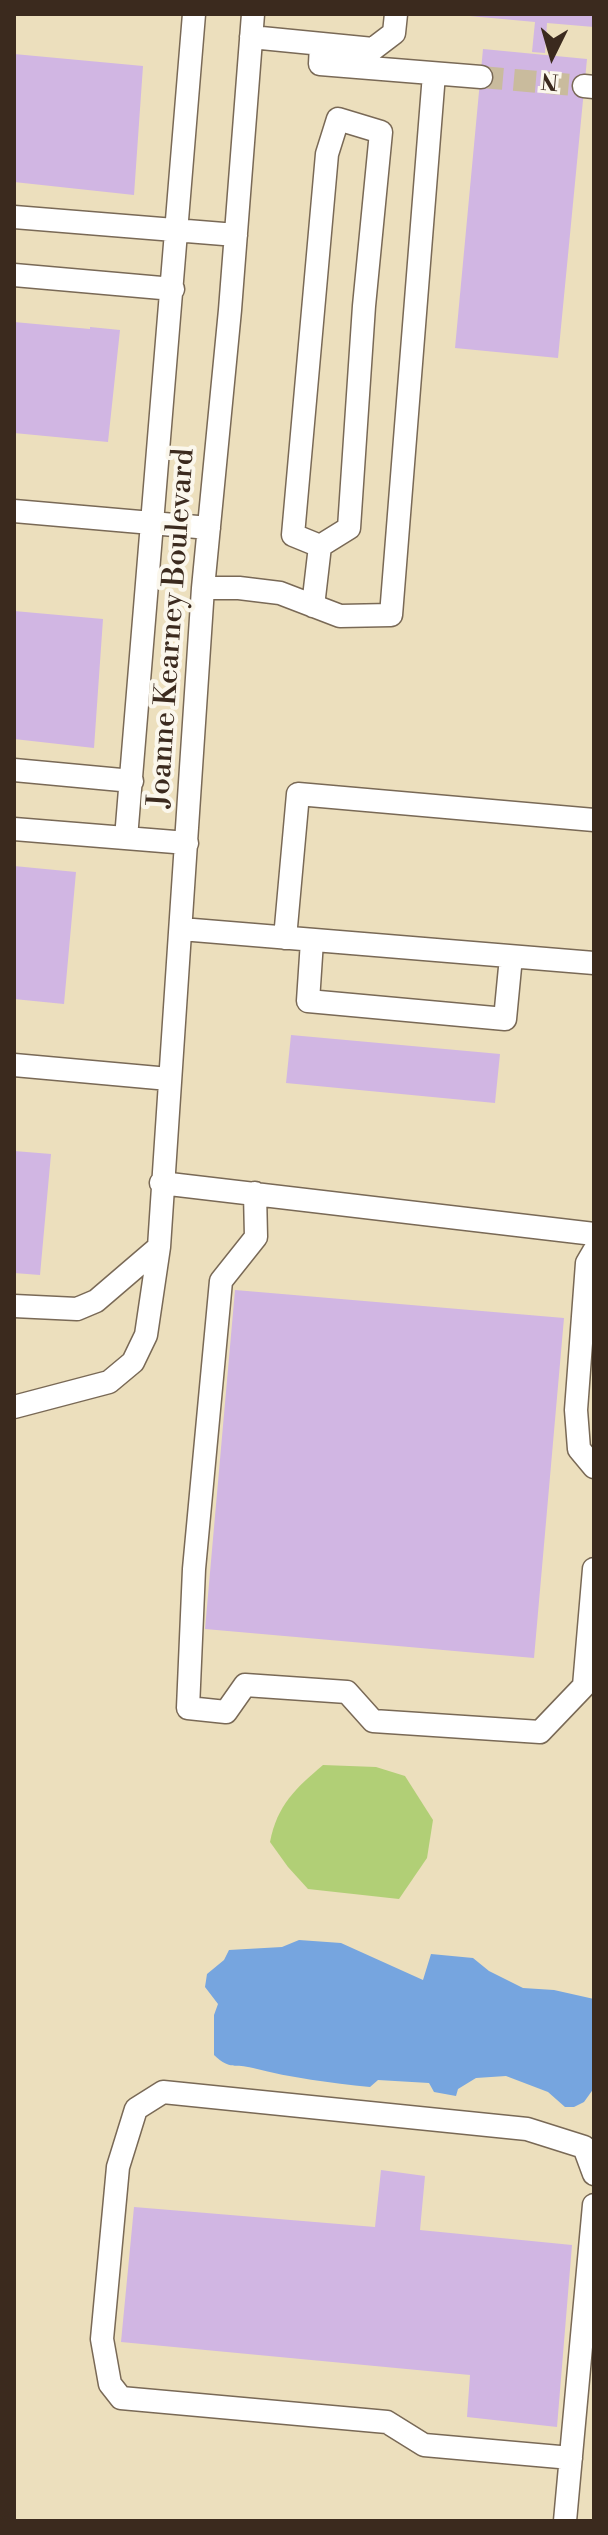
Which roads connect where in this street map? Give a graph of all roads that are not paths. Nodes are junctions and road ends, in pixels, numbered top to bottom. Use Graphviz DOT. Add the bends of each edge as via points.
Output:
graph roads {
  1 [pos="194,14"];
  2 [pos="253,14"];
  3 [pos="396,14"];
  4 [pos="251,37"];
  5 [pos="321,54"];
  6 [pos="434,74"];
  7 [pos="481,77"];
  8 [pos="14,217"];
  9 [pos="178,231"];
  10 [pos="236,235"];
  11 [pos="14,275"];
  12 [pos="173,289"];
  13 [pos="14,511"];
  14 [pos="153,522"];
  15 [pos="209,528"];
  16 [pos="320,546"];
  17 [pos="203,588"];
  18 [pos="313,606"];
  19 [pos="14,770"];
  20 [pos="132,781"];
  21 [pos="594,820"];
  22 [pos="14,829"];
  23 [pos="126,838"];
  24 [pos="187,843"];
  25 [pos="181,929"];
  26 [pos="285,938"];
  27 [pos="312,941"];
  28 [pos="511,957"];
  29 [pos="594,963"];
  30 [pos="14,1065"];
  31 [pos="169,1079"];
  32 [pos="161,1183"];
  33 [pos="255,1193"];
  34 [pos="594,1234"];
  35 [pos="159,1247"];
  36 [pos="594,1251"];
  37 [pos="14,1306"];
  38 [pos="14,1407"];
  39 [pos="594,1467"];
  40 [pos="594,1569"];
  41 [pos="594,2174"];
  42 [pos="594,2205"];
  43 [pos="571,2458"];
  44 [pos="565,2521"];
  1 -- 9 [label="street"];
  2 -- 4 [label="street, Joanne Kearney Boulevard"];
  3 -- 5 [label="street" via="394,33 373,49"];
  4 -- 5 [label="street"];
  4 -- 10 [label="street, Joanne Kearney Boulevard"];
  5 -- 6 [label="street"];
  6 -- 7 [label="street"];
  6 -- 18 [label="street" via="391,615 340,616"];
  8 -- 9 [label="street"];
  9 -- 10 [label="street"];
  9 -- 12 [label="street"];
  10 -- 15 [label="street, Joanne Kearney Boulevard"];
  11 -- 12 [label="street"];
  12 -- 14 [label="street"];
  13 -- 14 [label="street"];
  14 -- 15 [label="street"];
  14 -- 20 [label="street"];
  15 -- 17 [label="street, Joanne Kearney Boulevard"];
  16 -- 16 [label="street" via="349,528 381,132 338,119 327,154 293,535"];
  16 -- 18 [label="street"];
  17 -- 18 [label="street" via="280,593"];
  17 -- 24 [label="street, Joanne Kearney Boulevard"];
  19 -- 20 [label="street"];
  20 -- 23 [label="street"];
  21 -- 26 [label="street" via="298,794"];
  22 -- 23 [label="street"];
  23 -- 24 [label="street"];
  24 -- 25 [label="street, Joanne Kearney Boulevard"];
  25 -- 26 [label="street"];
  25 -- 31 [label="street, Joanne Kearney Boulevard"];
  26 -- 27 [label="street"];
  27 -- 28 [label="street"];
  27 -- 28 [label="street" via="308,1001 505,1019"];
  28 -- 29 [label="street"];
  30 -- 31 [label="street"];
  31 -- 32 [label="street, Joanne Kearney Boulevard"];
  32 -- 33 [label="street"];
  32 -- 35 [label="street, Joanne Kearney Boulevard"];
  33 -- 34 [label="street"];
  33 -- 40 [label="street" via="256,1237 221,1281 194,1569 188,1708 226,1712 245,1685 347,1692 373,1721 540,1732 584,1686"];
  35 -- 37 [label="street" via="96,1301 77,1309"];
  35 -- 38 [label="street, Joanne Kearney Boulevard" via="146,1335 133,1362 109,1382"];
  36 -- 39 [label="street" via="587,1263 576,1410 579,1449"];
  41 -- 43 [label="street" via="584,2147 527,2129 163,2092 136,2109 118,2167 102,2339 110,2384 121,2398 387,2422 424,2445"];
  42 -- 43 [label="street"];
  43 -- 44 [label="street"];
}
